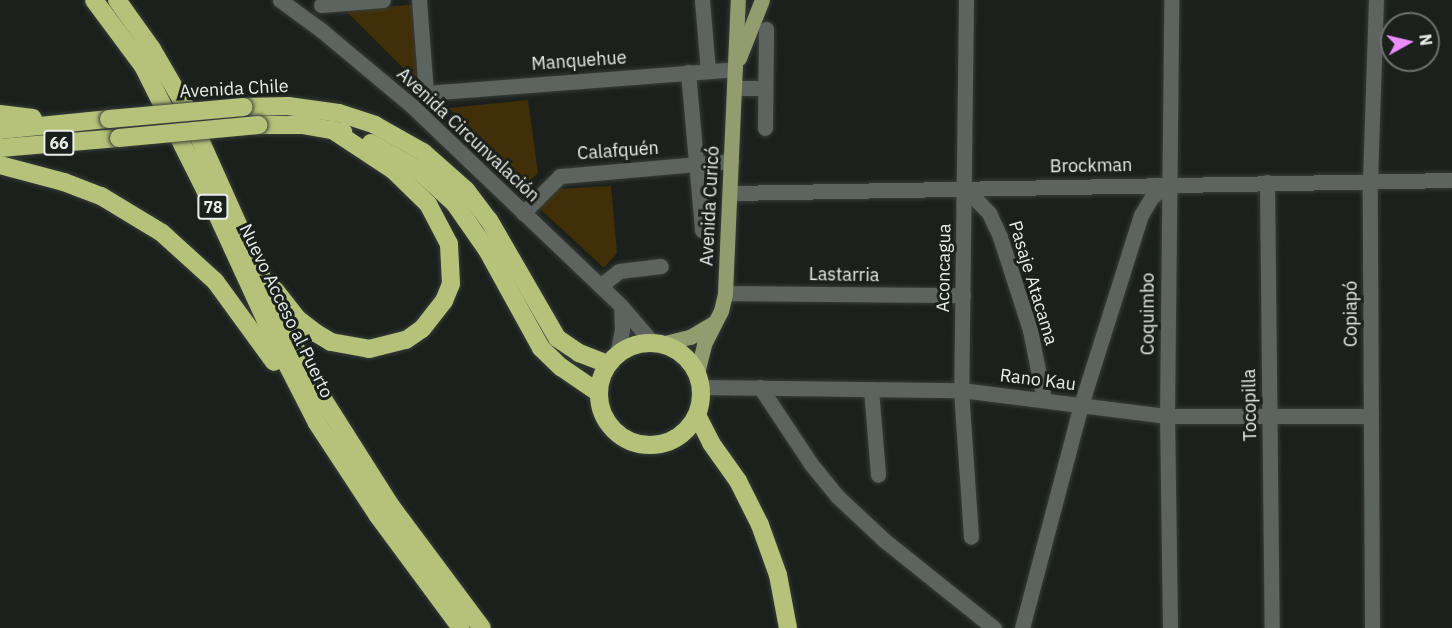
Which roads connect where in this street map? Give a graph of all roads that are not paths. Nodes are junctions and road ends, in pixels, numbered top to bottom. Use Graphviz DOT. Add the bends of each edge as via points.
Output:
graph roads {
  1 [pos="94,0"];
  2 [pos="117,0"];
  3 [pos="280,0"];
  4 [pos="383,0"];
  5 [pos="419,0"];
  6 [pos="702,0"];
  7 [pos="738,0"];
  8 [pos="762,0"];
  9 [pos="966,0"];
  10 [pos="1171,0"];
  11 [pos="1376,0"];
  12 [pos="321,3"];
  13 [pos="766,29"];
  14 [pos="321,30"];
  15 [pos="735,69"];
  16 [pos="708,71"];
  17 [pos="688,72"];
  18 [pos="735,88"];
  19 [pos="765,88"];
  20 [pos="426,93"];
  21 [pos="412,106"];
  22 [pos="0,114"];
  23 [pos="79,122"];
  24 [pos="765,128"];
  25 [pos="331,129"];
  26 [pos="0,130"];
  27 [pos="0,148"];
  28 [pos="731,161"];
  29 [pos="0,165"];
  30 [pos="696,165"];
  31 [pos="1370,180"];
  32 [pos="1452,180"];
  33 [pos="1267,182"];
  34 [pos="1168,184"];
  35 [pos="965,188"];
  36 [pos="730,193"];
  37 [pos="523,213"];
  38 [pos="702,230"];
  39 [pos="254,259"];
  40 [pos="662,266"];
  41 [pos="600,286"];
  42 [pos="725,293"];
  43 [pos="963,295"];
  44 [pos="621,306"];
  45 [pos="713,323"];
  46 [pos="657,343"];
  47 [pos="612,360"];
  48 [pos="699,380"];
  49 [pos="760,387"];
  50 [pos="870,389"];
  51 [pos="961,390"];
  52 [pos="599,393"];
  53 [pos="1044,400"];
  54 [pos="1082,405"];
  55 [pos="697,415"];
  56 [pos="1167,416"];
  57 [pos="1270,416"];
  58 [pos="1371,416"];
  59 [pos="317,423"];
  60 [pos="878,475"];
  61 [pos="970,537"];
  62 [pos="461,628"];
  63 [pos="482,628"];
  64 [pos="788,628"];
  65 [pos="994,628"];
  66 [pos="1022,628"];
  67 [pos="1170,628"];
  68 [pos="1272,628"];
  69 [pos="1372,628"];
  1 -- 59 [label="highway, Nuevo Acceso al Puerto / 78" via="143,66"];
  2 -- 39 [label="highway, Nuevo Acceso al Puerto / 78" via="152,49 185,106"];
  3 -- 14 [label="street, Avenida Circunvalación"];
  4 -- 12 [label="street"];
  5 -- 20 [label="street"];
  6 -- 16 [label="street"];
  7 -- 15 [label="main road, Avenida Curicó"];
  8 -- 15 [label="main road"];
  9 -- 35 [label="street, Aconcagua"];
  10 -- 34 [label="street, Coquimbo"];
  11 -- 31 [label="street, Copiapó"];
  12 -- 14 [label="street"];
  13 -- 19 [label="street"];
  14 -- 21 [label="street, Avenida Circunvalación"];
  15 -- 16 [label="street, Manquehue"];
  15 -- 18 [label="main road, Avenida Curicó"];
  16 -- 17 [label="street, Manquehue"];
  17 -- 20 [label="street, Manquehue"];
  17 -- 30 [label="street, Avenida Curicó"];
  18 -- 19 [label="street"];
  18 -- 28 [label="main road, Avenida Curicó"];
  19 -- 24 [label="street"];
  20 -- 21 [label="street"];
  21 -- 37 [label="street, Avenida Circunvalación"];
  22 -- 23 [label="highway"];
  23 -- 26 [label="highway, Avenida Chile / 66"];
  23 -- 47 [label="highway, Avenida Chile / 66, bridge" via="288,106 339,113 375,126 423,152 466,190 489,220 557,338 579,353"];
  25 -- 27 [label="highway, Avenida Chile / 66, bridge" via="258,125"];
  25 -- 39 [label="highway" via="393,170 428,204 443,230 452,263 451,284 444,301 422,329 406,340 369,349 348,347 331,342 298,319"];
  25 -- 52 [label="highway, Avenida Chile" via="380,146 443,191 477,233 541,348"];
  28 -- 30 [label="street, Calafquén"];
  28 -- 36 [label="main road, Avenida Curicó"];
  29 -- 59 [label="highway" via="102,196 162,233 233,304"];
  30 -- 37 [label="street, Calafquén" via="560,176"];
  30 -- 38 [label="street, Avenida Curicó"];
  31 -- 32 [label="street, Brockman"];
  31 -- 33 [label="street, Brockman"];
  31 -- 58 [label="street, Copiapó"];
  33 -- 34 [label="street, Brockman"];
  33 -- 57 [label="street, Tocopilla"];
  34 -- 35 [label="street, Brockman"];
  34 -- 54 [label="street" via="1141,214"];
  34 -- 56 [label="street, Coquimbo"];
  35 -- 36 [label="street, Brockman"];
  35 -- 43 [label="street, Aconcagua"];
  35 -- 53 [label="street, Pasaje Atacama" via="989,213 1000,237 1029,330"];
  36 -- 42 [label="main road, Avenida Curicó"];
  37 -- 41 [label="street, Avenida Circunvalación"];
  39 -- 63 [label="highway, Nuevo Acceso al Puerto / 78" via="323,399 390,506"];
  40 -- 41 [label="street" via="619,271"];
  41 -- 44 [label="street, Avenida Circunvalación"];
  42 -- 43 [label="street, Lastarria"];
  42 -- 45 [label="main road, Avenida Curicó"];
  43 -- 51 [label="street, Aconcagua"];
  44 -- 46 [label="street, Avenida Circunvalación"];
  44 -- 47 [label="street" via="622,330"];
  45 -- 46 [label="main road" via="690,337"];
  45 -- 48 [label="main road, Avenida Curicó" via="704,344"];
  46 -- 47 [label="highway" via="634,345"];
  46 -- 48 [label="highway" via="682,354"];
  47 -- 52 [label="highway" via="603,373"];
  48 -- 49 [label="street, Rano Kau"];
  48 -- 55 [label="highway"];
  49 -- 50 [label="street, Rano Kau"];
  49 -- 65 [label="street" via="837,496"];
  50 -- 51 [label="street, Rano Kau"];
  50 -- 60 [label="street"];
  51 -- 53 [label="street, Rano Kau"];
  51 -- 61 [label="street, Aconcagua"];
  52 -- 55 [label="highway" via="610,426 639,445 673,440"];
  53 -- 54 [label="street, Rano Kau"];
  54 -- 56 [label="street, Rano Kau"];
  54 -- 66 [label="street"];
  55 -- 64 [label="highway" via="760,525 778,575"];
  56 -- 57 [label="street, Rano Kau"];
  56 -- 67 [label="street, Coquimbo"];
  57 -- 58 [label="street, Rano Kau"];
  57 -- 68 [label="street, Tocopilla"];
  58 -- 69 [label="street, Copiapó"];
  59 -- 62 [label="highway, Nuevo Acceso al Puerto / 78" via="378,516"];
}
